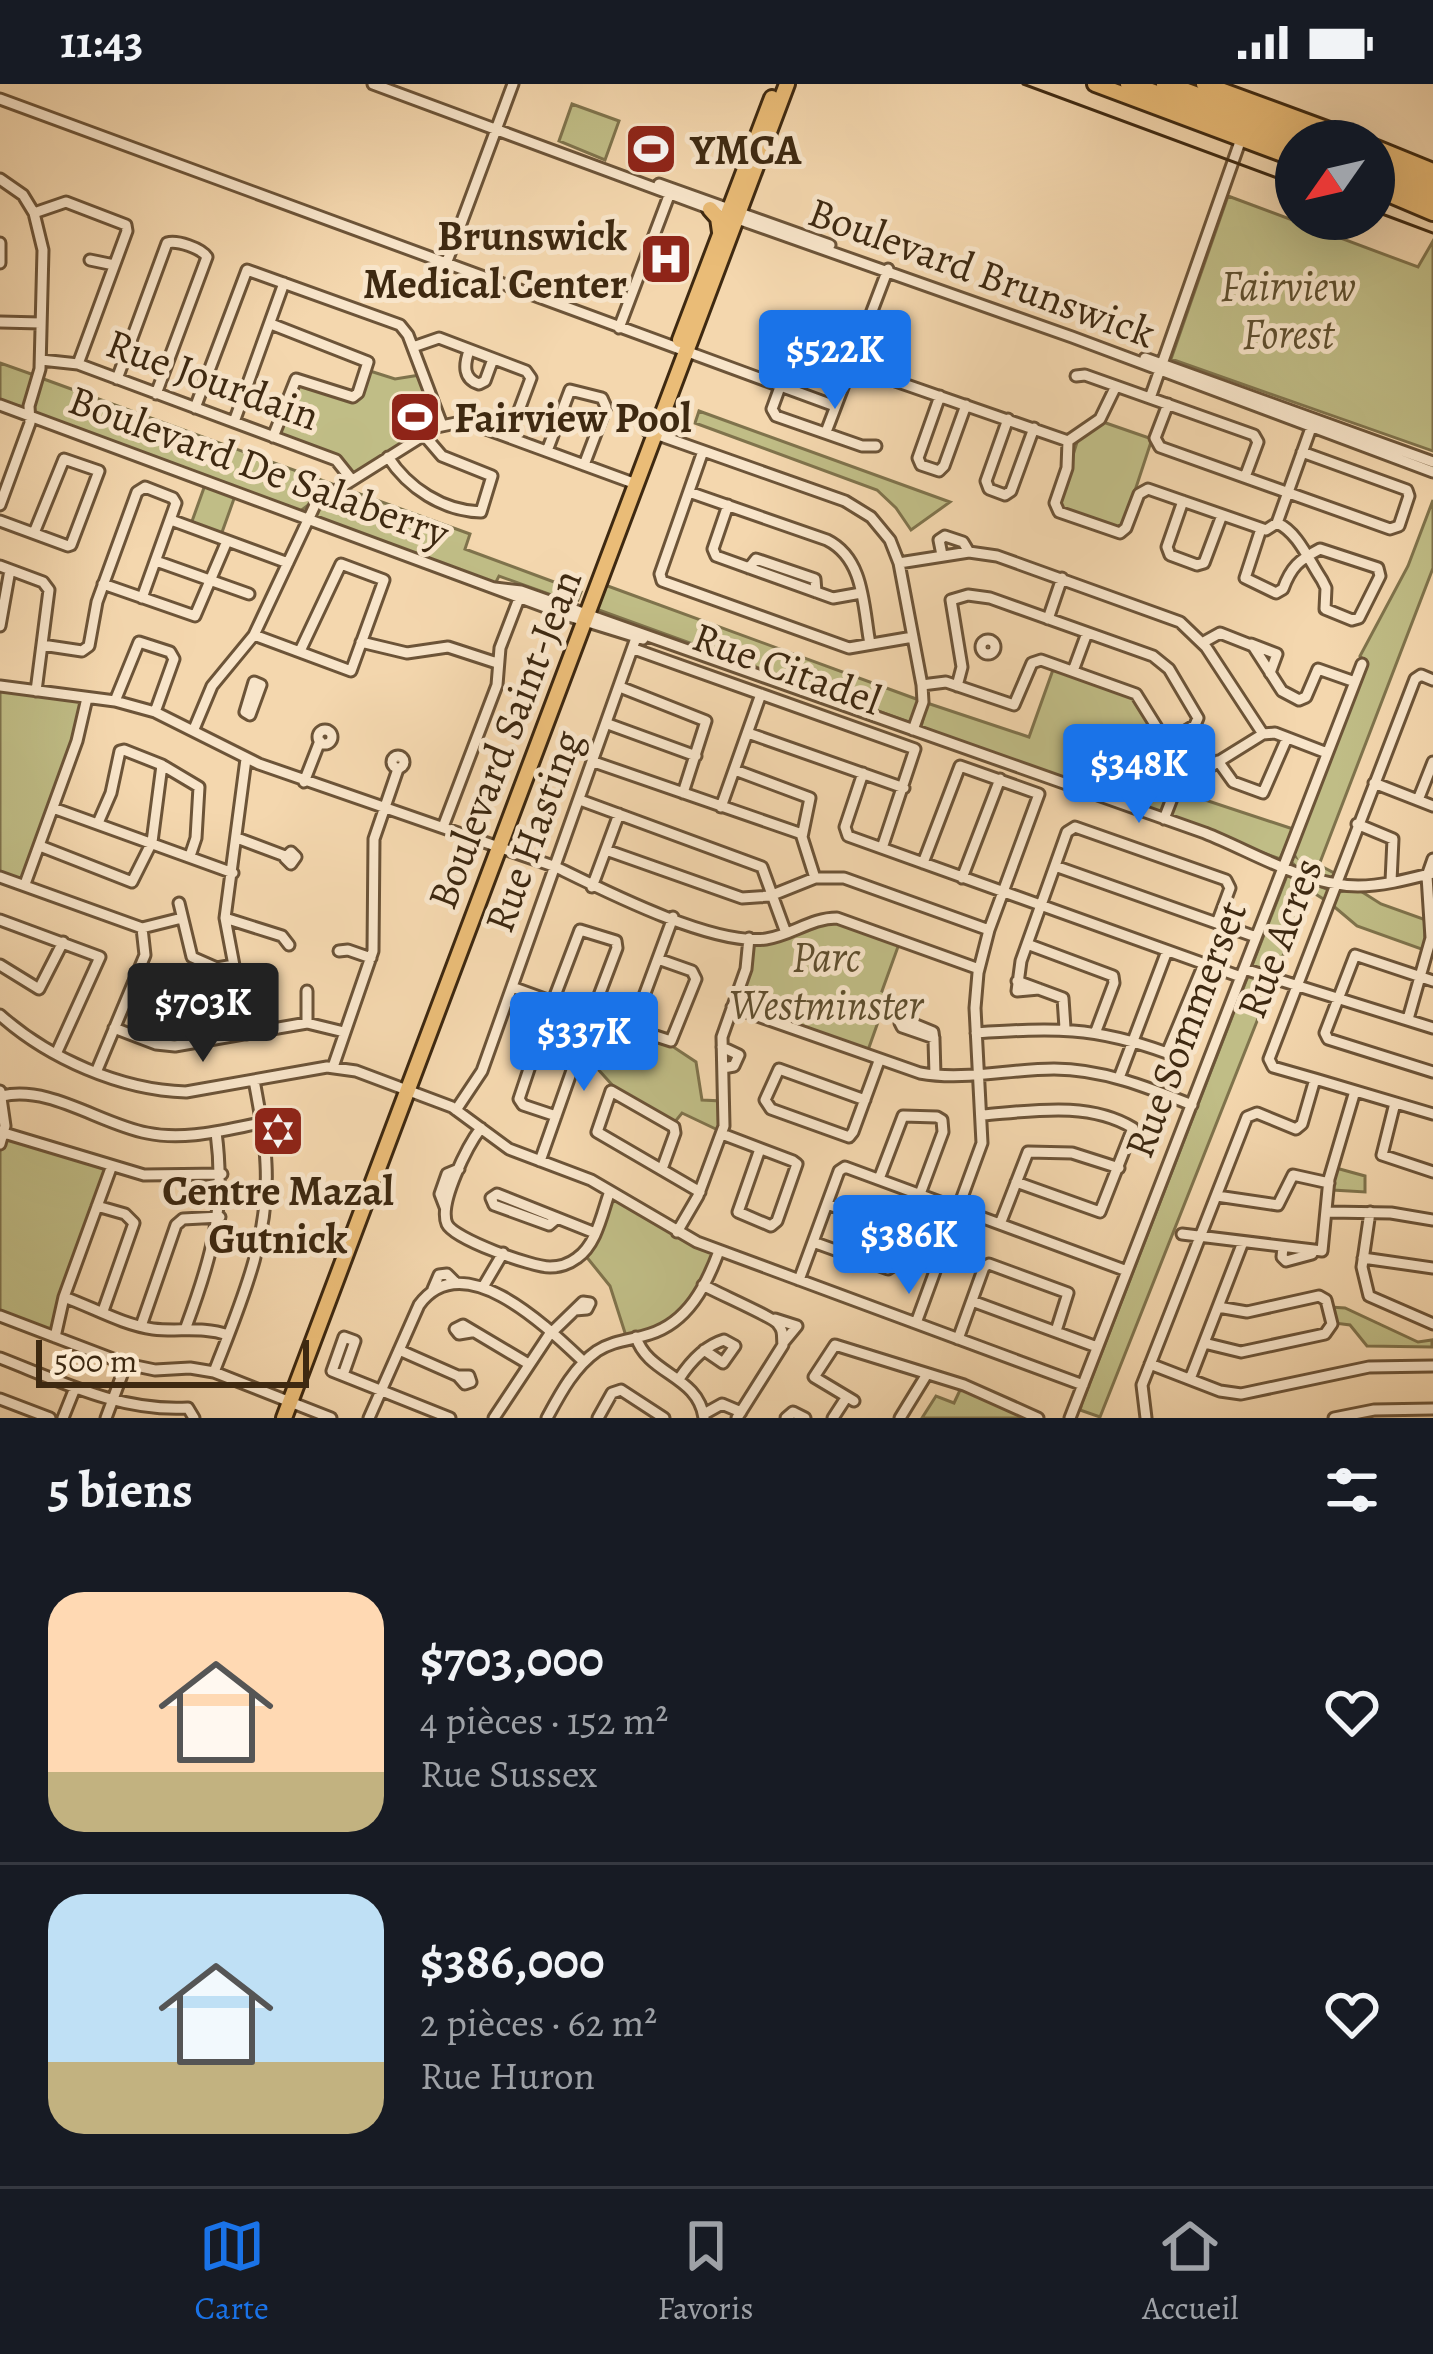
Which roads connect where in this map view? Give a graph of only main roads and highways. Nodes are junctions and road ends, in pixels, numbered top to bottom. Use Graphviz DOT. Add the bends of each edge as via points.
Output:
graph roads {
  1 [pos="782,84"];
  2 [pos="1095,84"];
  3 [pos="1130,84"];
  4 [pos="1165,84"];
  5 [pos="1204,84"];
  6 [pos="1188,118"];
  7 [pos="1280,120"];
  8 [pos="1294,120"];
  9 [pos="1275,143"];
  10 [pos="1275,145"];
  11 [pos="1275,147"];
  12 [pos="1395,160"];
  13 [pos="1395,164"];
  14 [pos="1433,173"];
  15 [pos="1395,183"];
  16 [pos="1433,185"];
  17 [pos="1395,197"];
  18 [pos="1433,199"];
  19 [pos="710,208"];
  20 [pos="1433,213"];
  21 [pos="736,215"];
  22 [pos="723,240"];
  23 [pos="710,260"];
  24 [pos="712,283"];
  25 [pos="681,352"];
  26 [pos="581,616"];
  27 [pos="531,739"];
  28 [pos="533,757"];
  29 [pos="495,846"];
  30 [pos="280,1418"];
  1 -- 21 [label="main road, Boulevard Saint-Jean"];
  2 -- 6 [label="main road"];
  3 -- 9 [label="highway"];
  4 -- 7 [label="highway"];
  5 -- 8 [label="main road"];
  6 -- 10 [label="highway"];
  6 -- 11 [label="main road"];
  12 -- 14 [label="highway"];
  13 -- 16 [label="highway"];
  15 -- 18 [label="highway"];
  17 -- 20 [label="main road"];
  19 -- 22 [label="main road"];
  21 -- 22 [label="main road, Boulevard Saint-Jean"];
  21 -- 22 [label="main road" via="737,227"];
  22 -- 23 [label="main road, Boulevard Saint-Jean"];
  22 -- 24 [label="main road, Boulevard Saint-Jean"];
  23 -- 24 [label="main road"];
  23 -- 25 [label="main road, Boulevard Saint-Jean"];
  24 -- 25 [label="main road, Boulevard Saint-Jean"];
  25 -- 26 [label="main road, Boulevard Saint-Jean"];
  26 -- 27 [label="main road, Boulevard Saint-Jean"];
  26 -- 28 [label="main road, Boulevard Saint-Jean"];
  27 -- 28 [label="main road"];
  27 -- 29 [label="main road, Boulevard Saint-Jean"];
  28 -- 29 [label="main road, Boulevard Saint-Jean"];
  29 -- 30 [label="main road, Boulevard Saint-Jean"];
}
